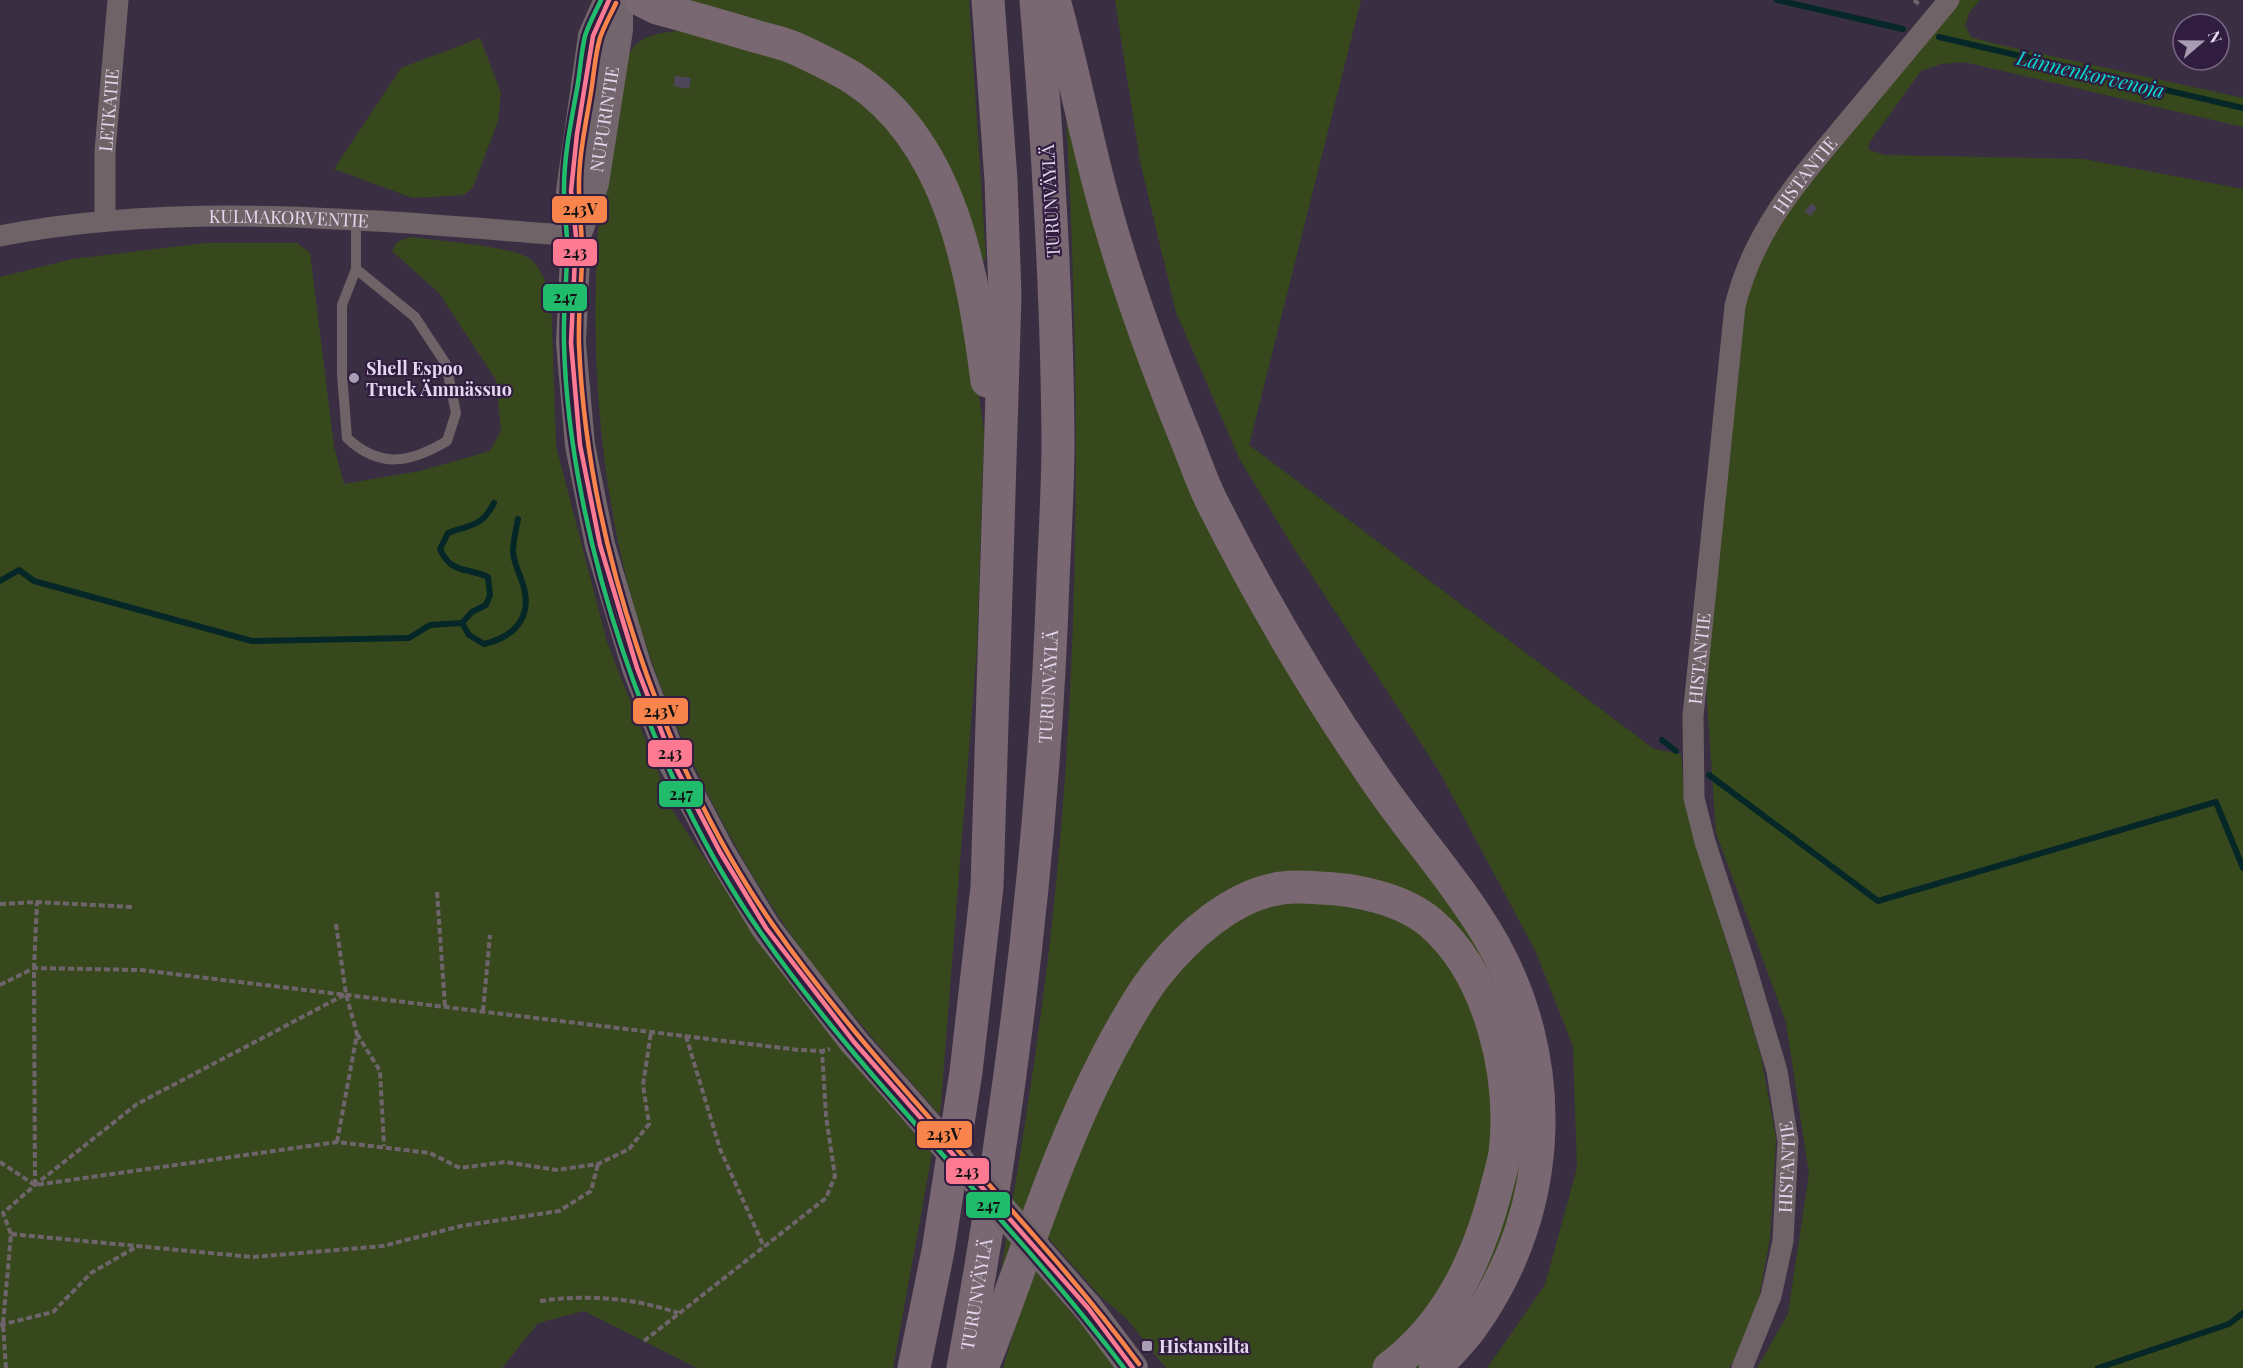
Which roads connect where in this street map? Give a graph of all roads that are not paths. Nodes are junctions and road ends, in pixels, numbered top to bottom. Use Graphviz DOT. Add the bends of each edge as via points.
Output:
graph roads {
  1 [pos="118,0"];
  2 [pos="609,0"];
  3 [pos="618,0"];
  4 [pos="641,0"];
  5 [pos="988,0"];
  6 [pos="1036,0"];
  7 [pos="1054,0"];
  8 [pos="1949,0"];
  9 [pos="105,220"];
  10 [pos="356,222"];
  11 [pos="0,236"];
  12 [pos="576,236"];
  13 [pos="356,269"];
  14 [pos="1003,437"];
  15 [pos="914,1368"];
  16 [pos="963,1368"];
  17 [pos="982,1368"];
  18 [pos="1133,1368"];
  19 [pos="1389,1368"];
  20 [pos="1435,1368"];
  21 [pos="1742,1368"];
  1 -- 9 [label="street, LETKATIE" via="105,151"];
  2 -- 12 [label="main road, NUPURINTIE" via="593,36 583,90 571,191"];
  3 -- 12 [label="main road, NUPURINTIE" via="618,30 594,183"];
  4 -- 14 [label="highway" via="799,50 854,79 891,111 920,145 945,196 965,251 989,392"];
  5 -- 14 [label="highway" via="1002,180"];
  6 -- 16 [label="highway, TURUNVÄYLÄ" via="1050,177 1058,443 1051,658 1034,891 1012,1078"];
  7 -- 20 [label="highway" via="1076,77 1101,193 1155,362 1212,503 1297,657 1380,785 1488,935 1520,1001 1536,1059 1541,1110 1536,1173 1504,1274 1474,1324"];
  8 -- 21 [label="street, HISTANTIE" via="1771,218 1754,246 1735,306 1693,716 1694,798 1777,1071 1788,1141 1783,1241 1771,1296"];
  9 -- 10 [label="street, KULMAKORVENTIE" via="279,217"];
  9 -- 11 [label="street, KULMAKORVENTIE"];
  10 -- 12 [label="street, KULMAKORVENTIE"];
  10 -- 13 [label="lane"];
  12 -- 18 [label="main road, NUPURINTIE, bridge" via="571,343 580,445 600,545 637,668 675,764 720,852 766,928 854,1042 1088,1308"];
  13 -- 13 [label="lane" via="415,317 446,364 456,413 447,441 428,452 385,460 361,451 346,438 342,305"];
  14 -- 15 [label="highway" via="987,887 966,1072 938,1251"];
  17 -- 19 [label="highway" via="1088,1093 1125,1022 1156,975 1191,937 1252,896 1281,888 1349,889 1387,900 1429,921 1459,952 1482,997 1498,1041 1505,1092 1505,1153 1488,1220 1468,1271 1445,1313"];
}
